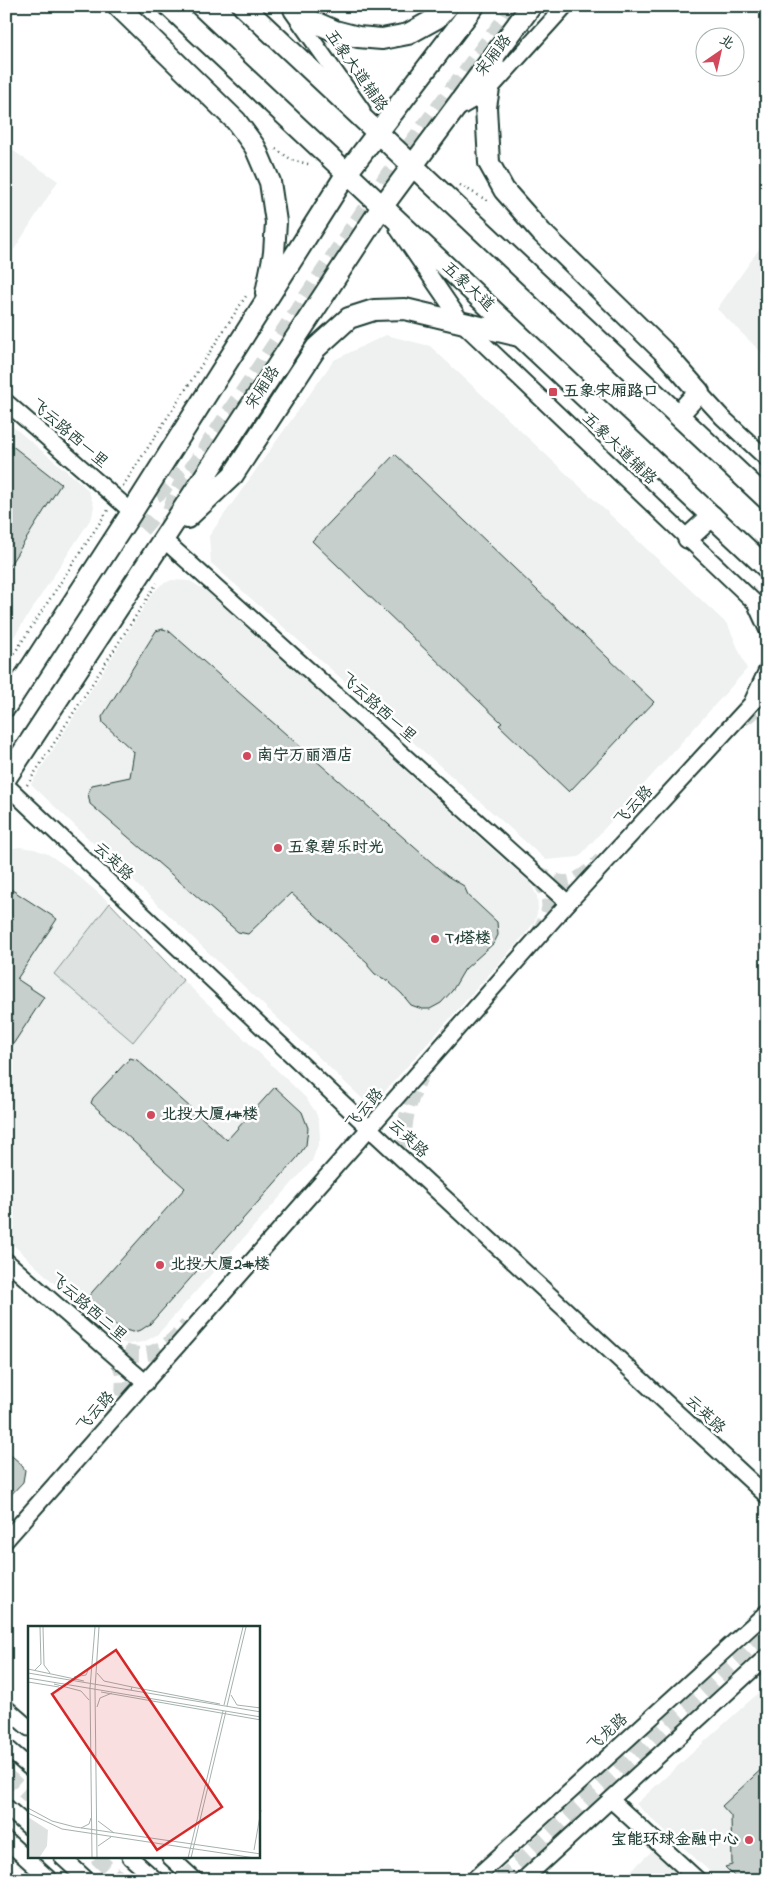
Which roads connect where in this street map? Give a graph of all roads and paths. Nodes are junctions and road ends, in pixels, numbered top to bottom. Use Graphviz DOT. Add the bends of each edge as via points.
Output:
graph roads {
  1 [pos="118,6"];
  2 [pos="169,6"];
  3 [pos="243,6"];
  4 [pos="288,6"];
  5 [pos="295,6"];
  6 [pos="448,6"];
  7 [pos="474,6"];
  8 [pos="531,6"];
  9 [pos="565,6"];
  10 [pos="494,56"];
  11 [pos="488,92"];
  12 [pos="452,113"];
  13 [pos="378,132"];
  14 [pos="276,149"];
  15 [pos="412,165"];
  16 [pos="319,167"];
  17 [pos="347,173"];
  18 [pos="457,184"];
  19 [pos="491,202"];
  20 [pos="382,207"];
  21 [pos="270,273"];
  22 [pos="263,305"];
  23 [pos="463,324"];
  24 [pos="520,336"];
  25 [pos="699,392"];
  26 [pos="6,402"];
  27 [pos="678,415"];
  28 [pos="767,459"];
  29 [pos="115,497"];
  30 [pos="767,499"];
  31 [pos="132,512"];
  32 [pos="712,516"];
  33 [pos="688,538"];
  34 [pos="164,540"];
  35 [pos="767,568"];
  36 [pos="755,603"];
  37 [pos="767,614"];
  38 [pos="767,629"];
  39 [pos="6,666"];
  40 [pos="767,670"];
  41 [pos="767,691"];
  42 [pos="752,703"];
  43 [pos="6,706"];
  44 [pos="6,778"];
  45 [pos="6,785"];
  46 [pos="568,903"];
  47 [pos="370,1129"];
  48 [pos="6,1261"];
  49 [pos="146,1383"];
  50 [pos="767,1496"];
  51 [pos="6,1540"];
  52 [pos="767,1612"];
  53 [pos="767,1656"];
  54 [pos="6,1708"];
  55 [pos="28,1727"];
  56 [pos="6,1747"];
  57 [pos="28,1766"];
  58 [pos="611,1800"];
  59 [pos="6,1807"];
  60 [pos="28,1826"];
  61 [pos="6,1840"];
  62 [pos="63,1858"];
  63 [pos="131,1858"];
  64 [pos="171,1858"];
  65 [pos="50,1880"];
  66 [pos="87,1880"];
  67 [pos="156,1880"];
  68 [pos="195,1880"];
  69 [pos="473,1880"];
  70 [pos="523,1880"];
  71 [pos="698,1880"];
  1 -- 21 [label="main road" via="236,121 255,147 270,182 276,222"];
  2 -- 17 [label="main road, 五象大道"];
  3 -- 13 [label="main road"];
  4 -- 13 [label="street, 五象大道辅路"];
  5 -- 6 [label="main road" via="312,21 335,31 382,39 408,34 437,18"];
  7 -- 13 [label="main road"];
  8 -- 10 [label="main road, 宋厢路"];
  9 -- 11 [label="street"];
  10 -- 11 [label="main road"];
  10 -- 12 [label="main road, 宋厢路"];
  11 -- 12 [label="street"];
  11 -- 25 [label="main road" via="489,163 504,190 541,232 663,351"];
  12 -- 15 [label="main road, 宋厢路"];
  13 -- 15 [label="main road"];
  13 -- 17 [label="main road"];
  14 -- 16 [label="path" via="292,160"];
  15 -- 20 [label="main road, 宋厢路"];
  15 -- 27 [label="main road"];
  17 -- 20 [label="main road, 五象大道"];
  17 -- 22 [label="main road"];
  18 -- 19 [label="path"];
  20 -- 23 [label="street, 五象大道辅路"];
  20 -- 24 [label="main road, 五象大道"];
  20 -- 34 [label="main road, 宋厢路"];
  21 -- 22 [label="main road"];
  21 -- 29 [label="path" via="250,290"];
  22 -- 31 [label="main road"];
  23 -- 24 [label="main road"];
  23 -- 33 [label="street, 五象大道辅路"];
  23 -- 34 [label="main road" via="405,308 374,310 349,318 316,348 233,475"];
  24 -- 32 [label="main road, 五象大道"];
  25 -- 27 [label="main road"];
  25 -- 28 [label="street"];
  26 -- 29 [label="street, 飞云路西一里"];
  27 -- 30 [label="main road"];
  29 -- 31 [label="street, 飞云路西一里"];
  29 -- 39 [label="path"];
  31 -- 43 [label="main road"];
  32 -- 33 [label="main road"];
  32 -- 35 [label="main road, 五象大道"];
  33 -- 36 [label="street, 五象大道辅路"];
  34 -- 44 [label="main road, 宋厢路"];
  34 -- 46 [label="street, 飞云路西一里"];
  36 -- 37 [label="street, 五象大道辅路"];
  36 -- 38 [label="street"];
  40 -- 42 [label="street, 飞云路"];
  41 -- 42 [label="street, 飞云路"];
  42 -- 46 [label="street, 飞云路"];
  45 -- 47 [label="street, 云英路"];
  46 -- 47 [label="street, 飞云路"];
  47 -- 49 [label="street, 飞云路"];
  47 -- 50 [label="street, 云英路"];
  48 -- 49 [label="street, 飞云路西二里"];
  49 -- 51 [label="street, 飞云路"];
  52 -- 69 [label="street, 飞龙路"];
  53 -- 58 [label="street"];
  54 -- 55 [label="street"];
  56 -- 57 [label="street"];
  58 -- 70 [label="street"];
  58 -- 71 [label="street"];
  59 -- 60 [label="street"];
  61 -- 65 [label="street"];
  62 -- 66 [label="street"];
  63 -- 67 [label="street"];
  64 -- 68 [label="street"];
}
